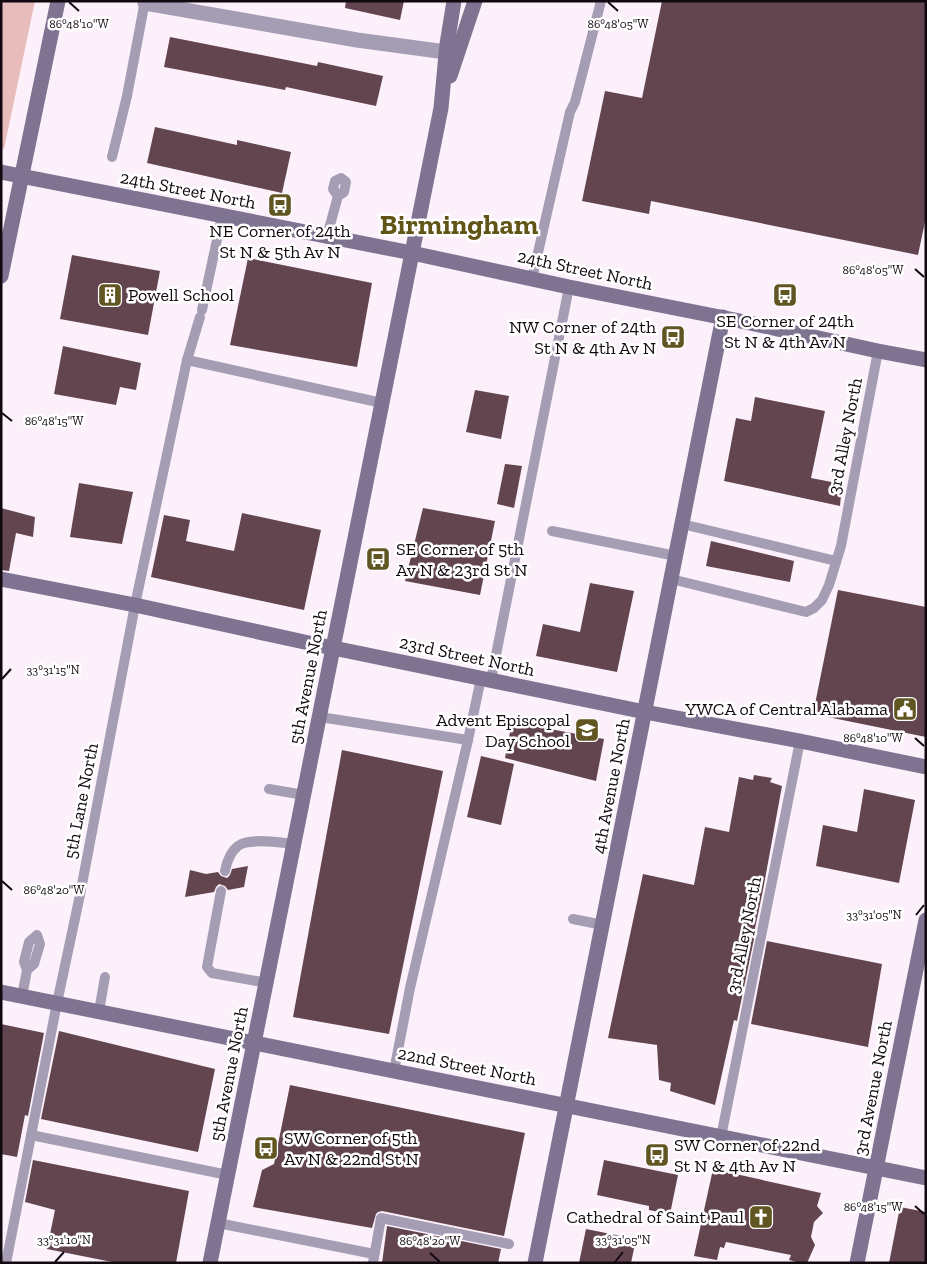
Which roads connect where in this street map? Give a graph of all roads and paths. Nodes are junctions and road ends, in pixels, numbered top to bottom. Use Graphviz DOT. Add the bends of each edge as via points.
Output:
graph roads {
  1 [pos="58,1"];
  2 [pos="444,1"];
  3 [pos="454,1"];
  4 [pos="475,1"];
  5 [pos="601,1"];
  6 [pos="142,2"];
  7 [pos="447,48"];
  8 [pos="443,99"];
  9 [pos="112,157"];
  10 [pos="1,172"];
  11 [pos="21,176"];
  12 [pos="338,196"];
  13 [pos="222,216"];
  14 [pos="327,236"];
  15 [pos="412,253"];
  16 [pos="1,276"];
  17 [pos="532,279"];
  18 [pos="569,287"];
  19 [pos="723,317"];
  20 [pos="878,351"];
  21 [pos="187,360"];
  22 [pos="926,360"];
  23 [pos="382,403"];
  24 [pos="682,524"];
  25 [pos="552,531"];
  26 [pos="676,556"];
  27 [pos="836,561"];
  28 [pos="1,579"];
  29 [pos="671,579"];
  30 [pos="135,605"];
  31 [pos="333,648"];
  32 [pos="486,679"];
  33 [pos="645,712"];
  34 [pos="320,716"];
  35 [pos="468,740"];
  36 [pos="800,740"];
  37 [pos="926,767"];
  38 [pos="269,789"];
  39 [pos="304,795"];
  40 [pos="294,844"];
  41 [pos="225,870"];
  42 [pos="221,891"];
  43 [pos="573,919"];
  44 [pos="926,920"];
  45 [pos="602,925"];
  46 [pos="27,970"];
  47 [pos="105,977"];
  48 [pos="267,983"];
  49 [pos="1,992"];
  50 [pos="22,996"];
  51 [pos="57,1003"];
  52 [pos="99,1011"];
  53 [pos="255,1043"];
  54 [pos="394,1071"];
  55 [pos="567,1105"];
  56 [pos="31,1135"];
  57 [pos="721,1136"];
  58 [pos="876,1168"];
  59 [pos="228,1175"];
  60 [pos="926,1178"];
  61 [pos="218,1223"];
  62 [pos="509,1244"];
  63 [pos="374,1258"];
  64 [pos="6,1263"];
  65 [pos="210,1263"];
  66 [pos="535,1263"];
  67 [pos="857,1263"];
  1 -- 11 [label="main road"];
  2 -- 7 [label="main road"];
  3 -- 7 [label="main road, 5th Avenue North"];
  4 -- 8 [label="main road, 5th Avenue North"];
  5 -- 17 [label="lane" via="570,112"];
  6 -- 7 [label="street" via="356,40"];
  6 -- 9 [label="lane" via="127,96"];
  7 -- 8 [label="main road, 5th Avenue North"];
  8 -- 15 [label="main road, 5th Avenue North"];
  10 -- 11 [label="main road, 24th Street North"];
  11 -- 13 [label="main road, 24th Street North"];
  11 -- 16 [label="main road"];
  12 -- 14 [label="lane"];
  13 -- 14 [label="main road, 24th Street North"];
  13 -- 21 [label="lane, 5th Lane North" via="201,313"];
  14 -- 15 [label="main road, 24th Street North"];
  15 -- 17 [label="main road, 24th Street North"];
  15 -- 23 [label="main road, 5th Avenue North"];
  17 -- 18 [label="main road, 24th Street North"];
  18 -- 19 [label="main road, 24th Street North"];
  18 -- 32 [label="lane"];
  19 -- 20 [label="main road, 24th Street North"];
  19 -- 24 [label="main road, 4th Avenue North"];
  20 -- 22 [label="main road, 24th Street North"];
  20 -- 27 [label="lane, 3rd Alley North"];
  21 -- 23 [label="lane"];
  21 -- 30 [label="lane, 5th Lane North"];
  23 -- 31 [label="main road, 5th Avenue North"];
  24 -- 26 [label="main road, 4th Avenue North"];
  24 -- 27 [label="lane"];
  25 -- 26 [label="lane"];
  26 -- 29 [label="main road, 4th Avenue North"];
  27 -- 29 [label="lane, 3rd Alley North" via="822,600 806,612"];
  28 -- 30 [label="main road, 23rd Street North"];
  29 -- 33 [label="main road, 4th Avenue North"];
  30 -- 31 [label="main road, 23rd Street North"];
  30 -- 51 [label="lane, 5th Lane North"];
  31 -- 32 [label="main road, 23rd Street North"];
  31 -- 34 [label="main road, 5th Avenue North"];
  32 -- 33 [label="main road, 23rd Street North"];
  32 -- 35 [label="lane"];
  33 -- 36 [label="main road, 23rd Street North"];
  33 -- 45 [label="main road, 4th Avenue North"];
  34 -- 35 [label="lane"];
  34 -- 39 [label="main road, 5th Avenue North"];
  35 -- 54 [label="lane"];
  36 -- 37 [label="main road, 23rd Street North"];
  36 -- 57 [label="lane, 3rd Alley North"];
  38 -- 39 [label="lane"];
  39 -- 40 [label="main road, 5th Avenue North"];
  40 -- 41 [label="lane" via="253,841 239,844 230,855"];
  40 -- 48 [label="main road, 5th Avenue North"];
  42 -- 48 [label="lane" via="207,967 212,973"];
  43 -- 45 [label="lane"];
  44 -- 58 [label="main road, 3rd Avenue North"];
  45 -- 55 [label="main road, 4th Avenue North"];
  46 -- 50 [label="lane"];
  47 -- 52 [label="lane"];
  48 -- 53 [label="main road, 5th Avenue North"];
  49 -- 50 [label="main road, 22nd Street North"];
  50 -- 51 [label="main road, 22nd Street North"];
  51 -- 52 [label="main road, 22nd Street North"];
  51 -- 56 [label="lane, 5th Lane North"];
  52 -- 53 [label="main road, 22nd Street North"];
  53 -- 54 [label="main road, 22nd Street North"];
  53 -- 59 [label="main road, 5th Avenue North"];
  54 -- 55 [label="main road, 22nd Street North"];
  55 -- 57 [label="main road, 22nd Street North"];
  55 -- 66 [label="main road, 4th Avenue North"];
  56 -- 59 [label="lane"];
  56 -- 64 [label="lane, 5th Lane North"];
  57 -- 58 [label="main road, 22nd Street North"];
  58 -- 60 [label="main road, 22nd Street North"];
  58 -- 67 [label="main road, 3rd Avenue North"];
  59 -- 61 [label="main road, 5th Avenue North"];
  61 -- 63 [label="lane"];
  61 -- 65 [label="main road, 5th Avenue North"];
  62 -- 63 [label="lane" via="381,1218"];
}
